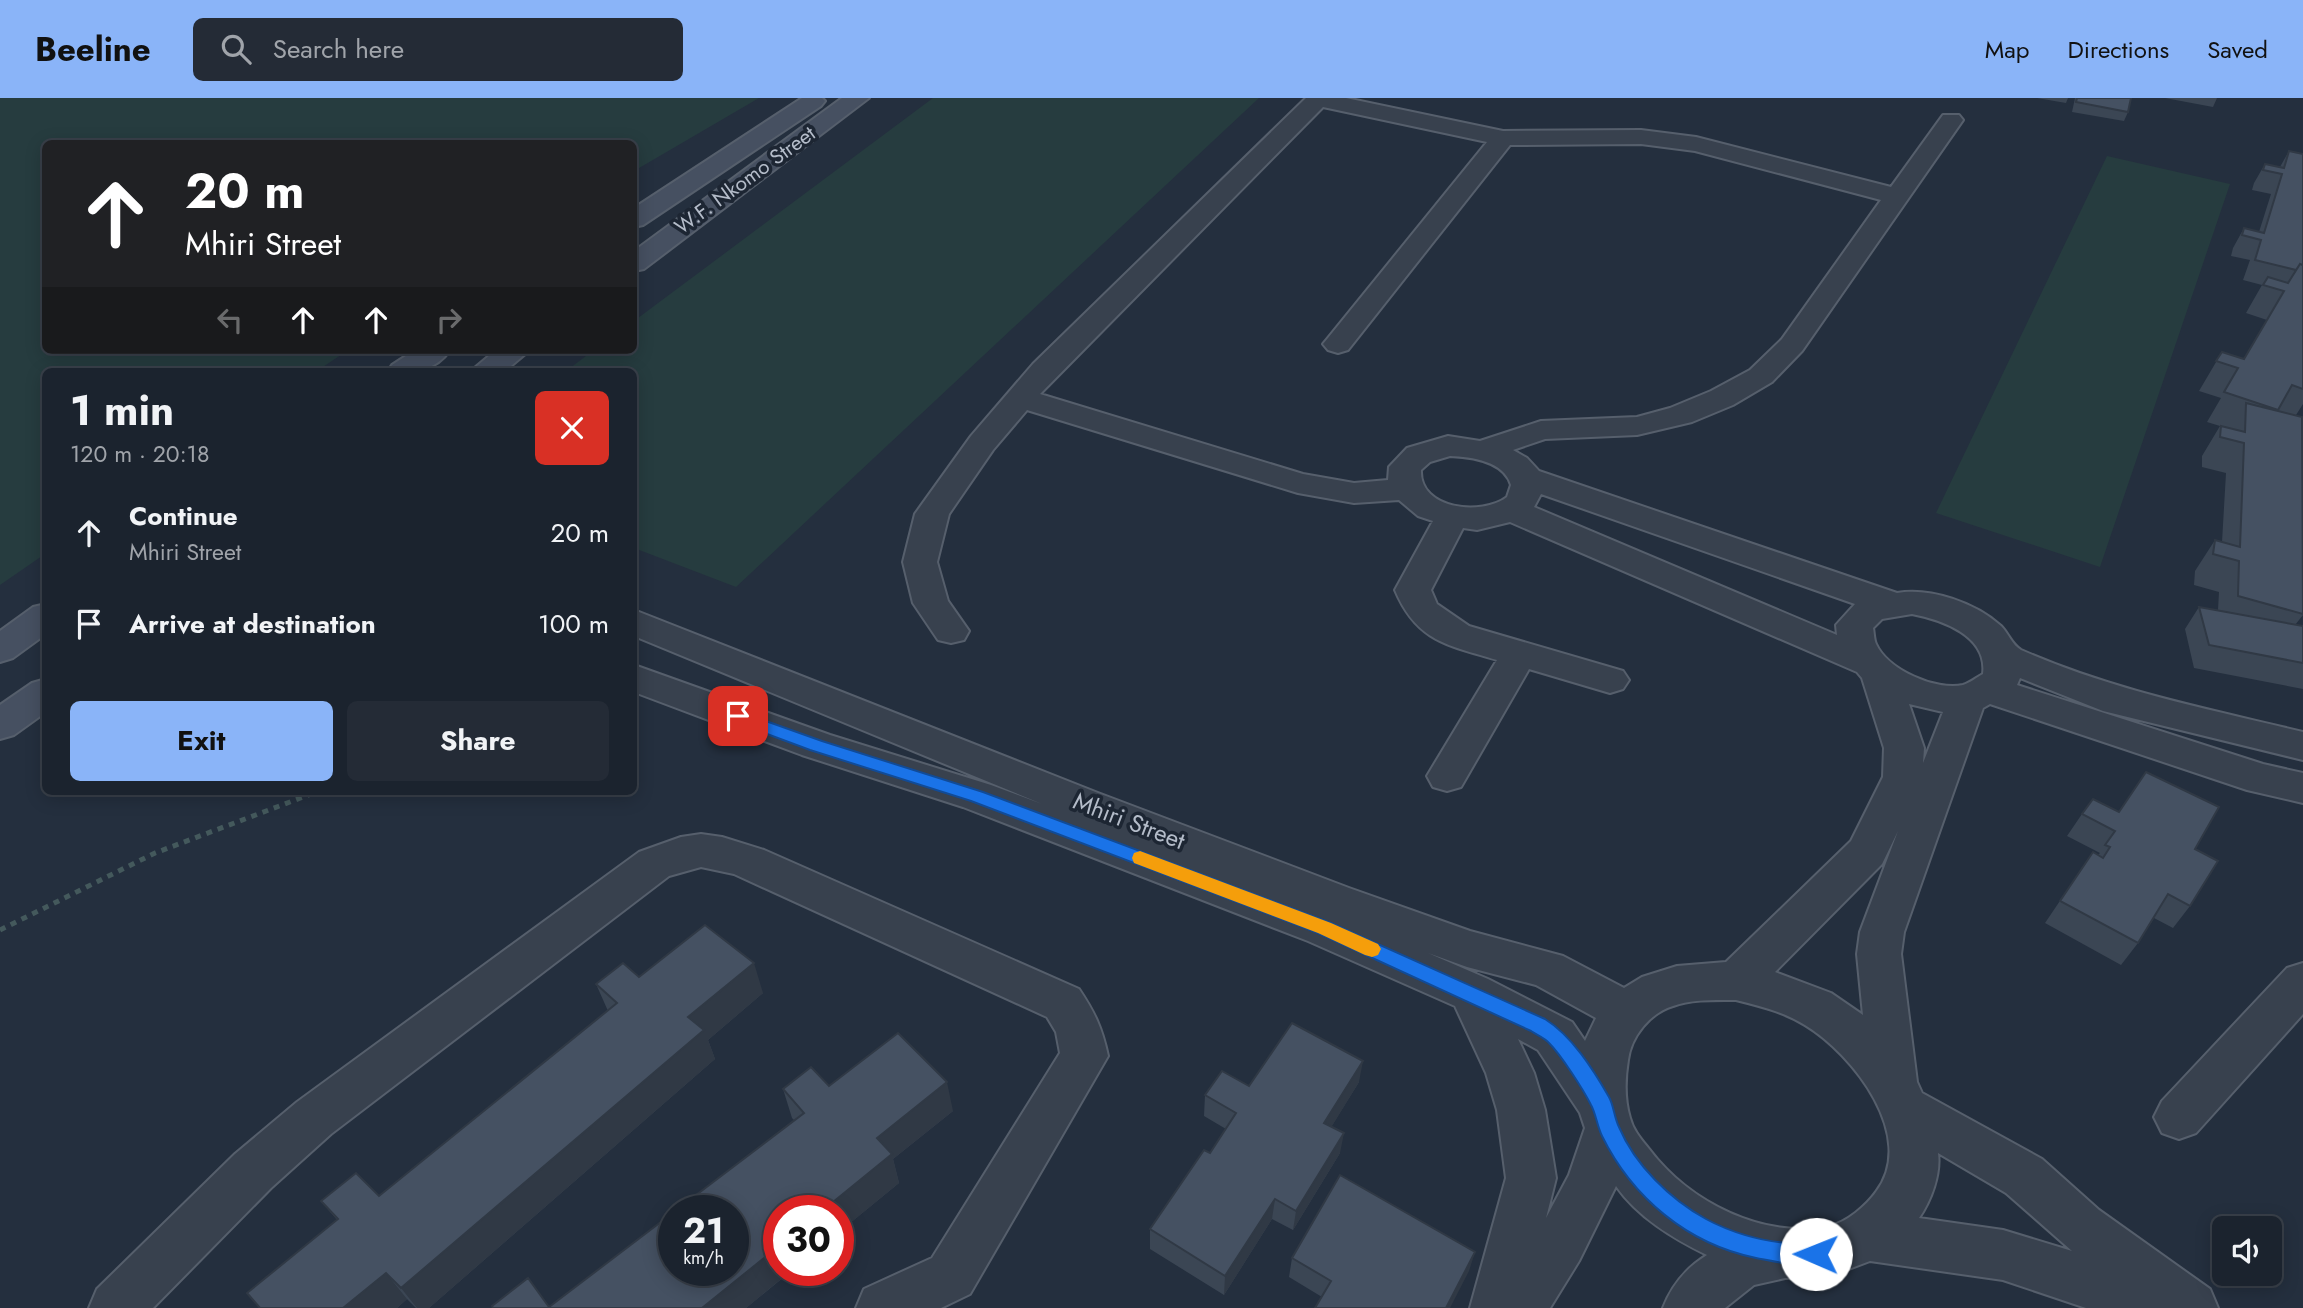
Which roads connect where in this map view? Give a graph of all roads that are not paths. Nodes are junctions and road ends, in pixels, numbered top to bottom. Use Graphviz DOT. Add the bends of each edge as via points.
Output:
graph roads {
  1 [pos="817,98"];
  2 [pos="857,98"];
  3 [pos="1319,98"];
  4 [pos="1951,120"];
  5 [pos="1503,138"];
  6 [pos="1896,196"];
  7 [pos="637,217"];
  8 [pos="637,260"];
  9 [pos="1338,344"];
  10 [pos="429,354"];
  11 [pos="509,354"];
  12 [pos="408,368"];
  13 [pos="490,368"];
  14 [pos="1020,398"];
  15 [pos="1486,449"];
  16 [pos="1524,477"];
  17 [pos="1406,489"];
  18 [pos="1511,510"];
  19 [pos="1452,517"];
  20 [pos="1710,541"];
  21 [pos="1682,582"];
  22 [pos="1890,603"];
  23 [pos="42,619"];
  24 [pos="637,623"];
  25 [pos="951,631"];
  26 [pos="0,649"];
  27 [pos="1519,654"];
  28 [pos="1872,668"];
  29 [pos="637,679"];
  30 [pos="1609,680"];
  31 [pos="1987,682"];
  32 [pos="42,695"];
  33 [pos="2152,709"];
  34 [pos="0,725"];
  35 [pos="2303,746"];
  36 [pos="2168,748"];
  37 [pos="1447,776"];
  38 [pos="2303,788"];
  39 [pos="1736,981"];
  40 [pos="2303,982"];
  41 [pos="1472,993"];
  42 [pos="1627,1012"];
  43 [pos="1900,1095"];
  44 [pos="1605,1116"];
  45 [pos="2179,1117"];
  46 [pos="1868,1236"];
  47 [pos="1786,1254"];
  48 [pos="116,1308"];
  49 [pos="883,1308"];
  50 [pos="1497,1308"];
  51 [pos="1520,1308"];
  52 [pos="1690,1308"];
  53 [pos="2167,1308"];
  54 [pos="2191,1308"];
  1 -- 7 [label="main road, W.F. Nkomo Street"];
  2 -- 8 [label="main road, W.F. Nkomo Street"];
  3 -- 5 [label="street"];
  3 -- 14 [label="street"];
  4 -- 6 [label="street"];
  5 -- 6 [label="street" via="1667,139"];
  5 -- 9 [label="street"];
  6 -- 15 [label="street" via="1792,345 1761,376 1681,415 1637,426 1541,430"];
  10 -- 12 [label="main road"];
  11 -- 13 [label="main road"];
  14 -- 17 [label="street" via="1298,483 1354,493"];
  14 -- 25 [label="street" via="932,514 920,562 931,603"];
  15 -- 16 [label="street" via="1509,461"];
  15 -- 17 [label="street" via="1448,446 1416,455 1406,464"];
  16 -- 18 [label="street" via="1527,489"];
  16 -- 20 [label="street"];
  17 -- 19 [label="street" via="1432,511"];
  18 -- 19 [label="street" via="1495,517"];
  18 -- 21 [label="street"];
  19 -- 27 [label="street" via="1413,590 1422,611 1456,635"];
  20 -- 21 [label="street"];
  20 -- 22 [label="street"];
  21 -- 28 [label="street"];
  22 -- 28 [label="street" via="1871,608 1859,617 1853,630 1855,645"];
  22 -- 31 [label="street" via="1935,606 1979,627 1994,641"];
  23 -- 26 [label="main road"];
  24 -- 42 [label="street, Mhiri Street" via="1334,900 1467,949 1548,969"];
  27 -- 30 [label="street"];
  27 -- 37 [label="street"];
  28 -- 31 [label="street" via="1920,695 1943,699"];
  28 -- 39 [label="street" via="1904,748 1903,777 1867,852"];
  29 -- 41 [label="street, Mhiri Street" via="816,745 977,796 1324,928"];
  31 -- 33 [label="street" via="2103,697"];
  31 -- 36 [label="street"];
  31 -- 43 [label="street" via="1882,932 1880,954"];
  32 -- 34 [label="main road"];
  33 -- 35 [label="street"];
  33 -- 36 [label="street"];
  36 -- 38 [label="street"];
  39 -- 42 [label="street" via="1694,982 1656,991"];
  39 -- 43 [label="street" via="1797,998 1825,1013 1874,1056"];
  40 -- 45 [label="street"];
  41 -- 44 [label="street, Mhiri Street" via="1555,1036"];
  41 -- 50 [label="street" via="1510,1073 1521,1110 1531,1178"];
  42 -- 44 [label="street" via="1609,1037 1600,1068"];
  43 -- 46 [label="street" via="1914,1145 1911,1181 1896,1213"];
  43 -- 54 [label="street" via="2024,1176 2081,1227"];
  44 -- 47 [label="street, Mhiri Street" via="1629,1165 1659,1198 1698,1226 1741,1245"];
  44 -- 51 [label="street" via="1586,1194"];
  46 -- 47 [label="street" via="1816,1254"];
  46 -- 53 [label="street" via="2003,1255"];
  47 -- 52 [label="street" via="1757,1257 1722,1272"];
  48 -- 49 [label="street" via="253,1171 314,1118 654,864 704,848 749,862 1063,1003 1079,1028 1084,1056 951,1276"];
}
